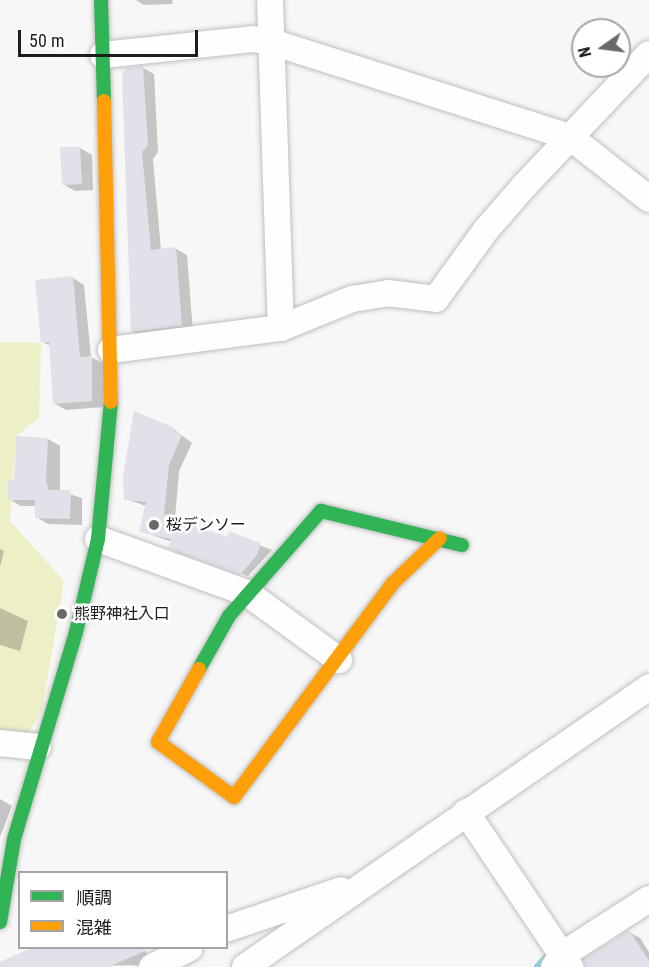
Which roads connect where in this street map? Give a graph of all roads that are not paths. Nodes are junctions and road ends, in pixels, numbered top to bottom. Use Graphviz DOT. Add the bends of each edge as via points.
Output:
graph roads {
  1 [pos="101,0"];
  2 [pos="270,0"];
  3 [pos="272,42"];
  4 [pos="649,54"];
  5 [pos="103,55"];
  6 [pos="570,137"];
  7 [pos="649,199"];
  8 [pos="281,328"];
  9 [pos="111,350"];
  10 [pos="440,538"];
  11 [pos="98,539"];
  12 [pos="462,545"];
  13 [pos="247,593"];
  14 [pos="339,660"];
  15 [pos="649,687"];
  16 [pos="0,743"];
  17 [pos="38,747"];
  18 [pos="466,812"];
  19 [pos="367,882"];
  20 [pos="649,899"];
  21 [pos="0,922"];
  22 [pos="228,928"];
  23 [pos="188,949"];
  24 [pos="562,963"];
  25 [pos="152,967"];
  26 [pos="245,967"];
  1 -- 5 [label="street"];
  2 -- 3 [label="street"];
  3 -- 5 [label="street" via="209,42"];
  3 -- 6 [label="street"];
  3 -- 8 [label="street"];
  4 -- 6 [label="street"];
  5 -- 9 [label="street"];
  6 -- 7 [label="street"];
  6 -- 8 [label="street" via="486,230 436,298 388,293 352,299"];
  8 -- 9 [label="street"];
  9 -- 11 [label="street" via="111,406"];
  10 -- 12 [label="street"];
  10 -- 13 [label="street" via="321,511"];
  10 -- 14 [label="street" via="392,584"];
  11 -- 13 [label="street"];
  11 -- 17 [label="street" via="76,632"];
  13 -- 14 [label="street"];
  13 -- 14 [label="street" via="158,742 234,797"];
  15 -- 18 [label="street"];
  16 -- 17 [label="street"];
  17 -- 21 [label="street" via="14,839"];
  18 -- 19 [label="street"];
  18 -- 24 [label="street"];
  19 -- 22 [label="street"];
  19 -- 26 [label="street"];
  20 -- 24 [label="street"];
  23 -- 25 [label="street"];
}
